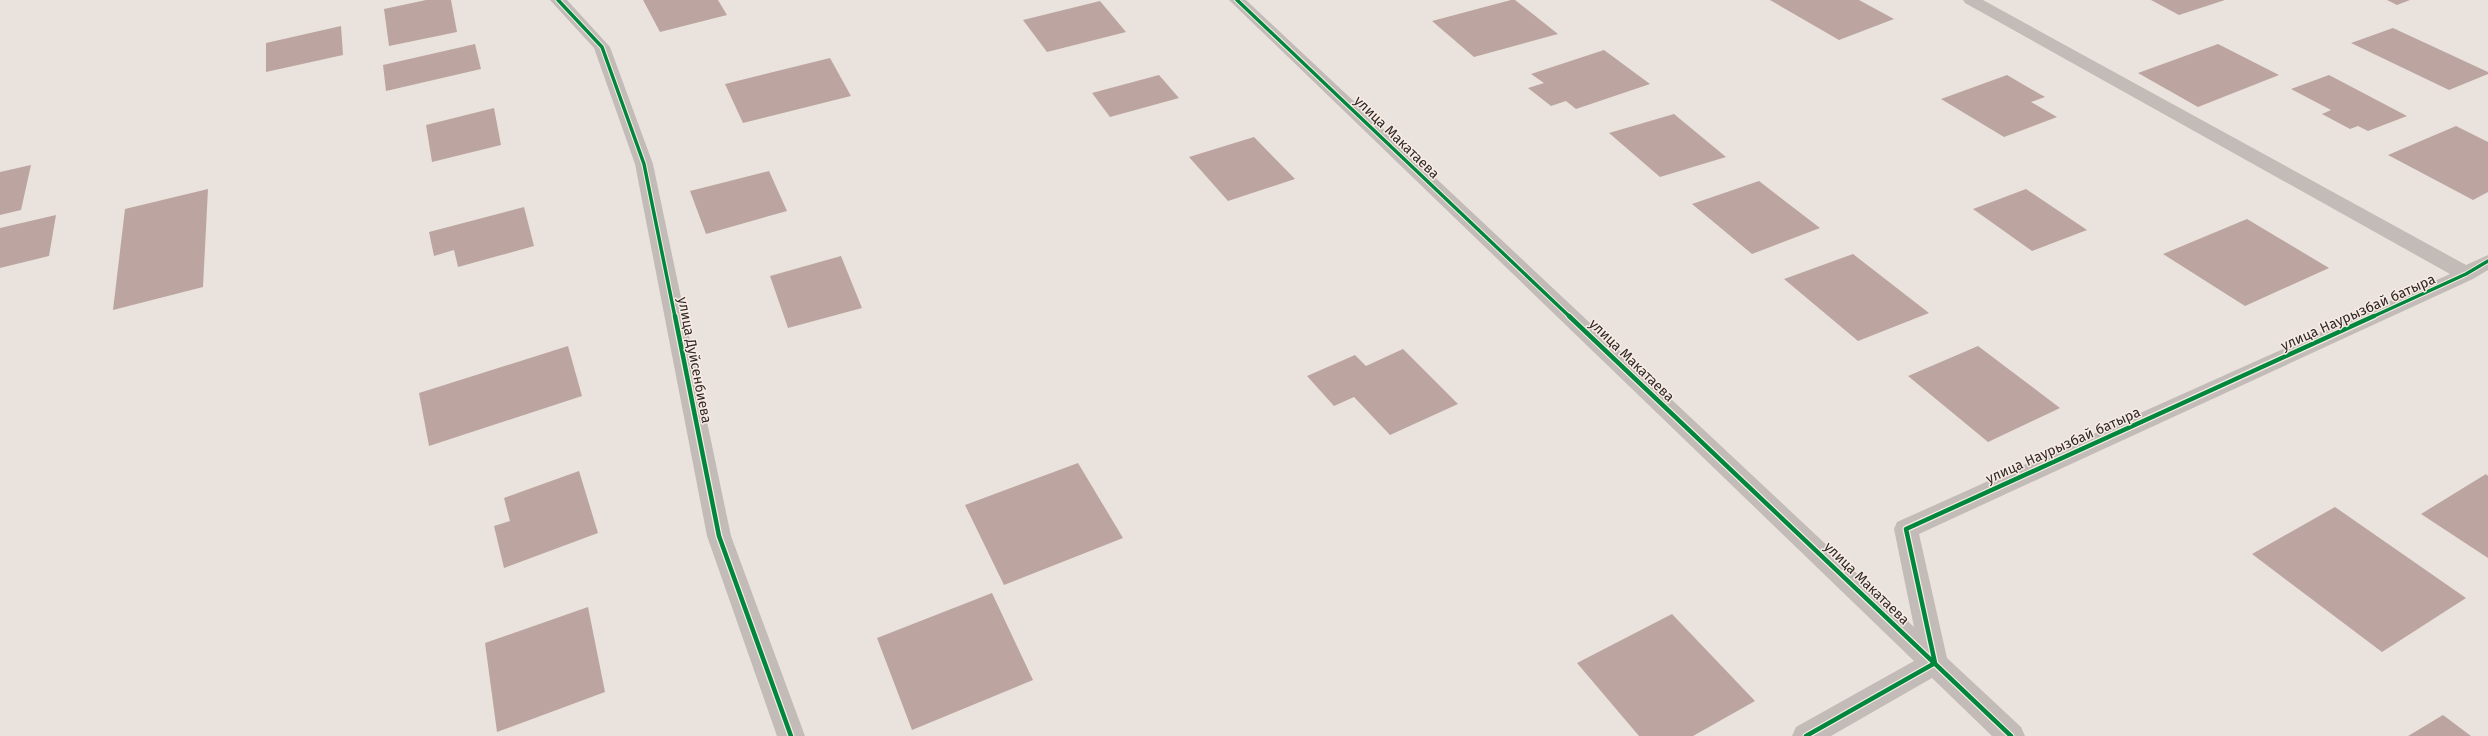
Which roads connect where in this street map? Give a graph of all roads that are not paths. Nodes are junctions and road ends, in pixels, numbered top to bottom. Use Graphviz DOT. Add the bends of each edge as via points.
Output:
graph roads {
  1 [pos="558,0"];
  2 [pos="1237,0"];
  3 [pos="1971,0"];
  4 [pos="2488,261"];
  5 [pos="2466,274"];
  6 [pos="1936,663"];
  7 [pos="791,736"];
  8 [pos="1806,736"];
  9 [pos="2011,736"];
  1 -- 7 [label="street, улица Дуйсенбиева" via="602,47 644,164 719,536"];
  2 -- 6 [label="street, улица Макатаева"];
  3 -- 5 [label="street"];
  4 -- 5 [label="street, улица Наурызбай батыра"];
  5 -- 6 [label="street, улица Наурызбай батыра" via="1906,529"];
  6 -- 8 [label="street"];
  6 -- 9 [label="street, улица Макатаева"];
}
